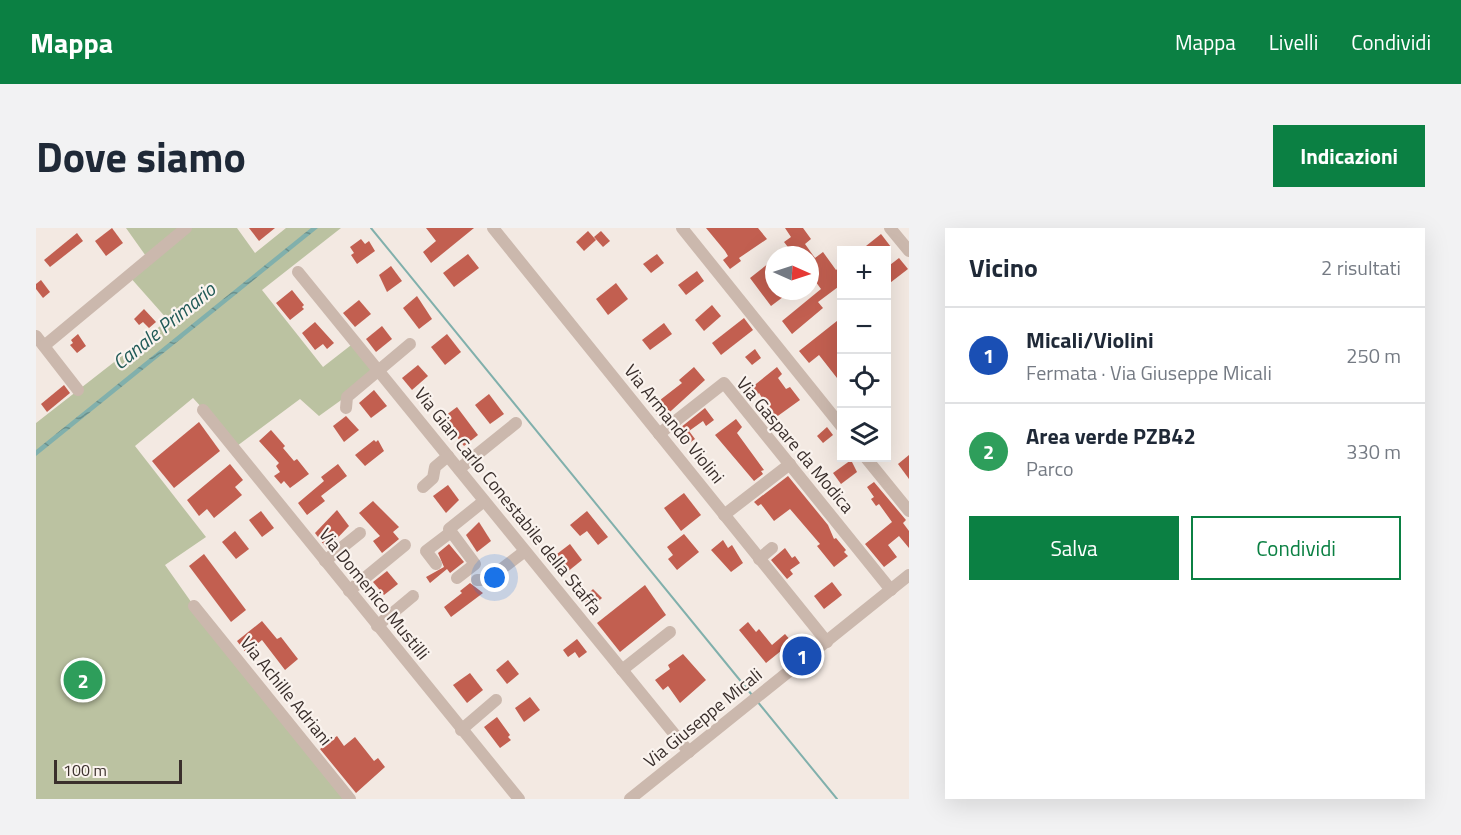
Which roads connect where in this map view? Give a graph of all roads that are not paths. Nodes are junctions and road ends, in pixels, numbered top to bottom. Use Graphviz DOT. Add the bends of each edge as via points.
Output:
graph roads {
  1 [pos="186,228"];
  2 [pos="493,228"];
  3 [pos="682,228"];
  4 [pos="890,228"];
  5 [pos="909,251"];
  6 [pos="298,272"];
  7 [pos="40,341"];
  8 [pos="410,344"];
  9 [pos="378,369"];
  10 [pos="78,390"];
  11 [pos="346,408"];
  12 [pos="203,410"];
  13 [pos="837,421"];
  14 [pos="516,423"];
  15 [pos="658,434"];
  16 [pos="448,456"];
  17 [pos="869,462"];
  18 [pos="790,464"];
  19 [pos="459,469"];
  20 [pos="423,487"];
  21 [pos="484,501"];
  22 [pos="909,511"];
  23 [pos="724,515"];
  24 [pos="451,532"];
  25 [pos="360,533"];
  26 [pos="405,545"];
  27 [pos="772,548"];
  28 [pos="525,551"];
  29 [pos="759,559"];
  30 [pos="325,561"];
  31 [pos="436,564"];
  32 [pos="909,575"];
  33 [pos="457,578"];
  34 [pos="477,580"];
  35 [pos="891,590"];
  36 [pos="349,591"];
  37 [pos="413,596"];
  38 [pos="194,606"];
  39 [pos="377,626"];
  40 [pos="670,632"];
  41 [pos="827,642"];
  42 [pos="622,670"];
  43 [pos="496,700"];
  44 [pos="461,730"];
  45 [pos="689,752"];
  46 [pos="350,799"];
  47 [pos="519,799"];
  48 [pos="630,799"];
  1 -- 7 [label="street"];
  2 -- 15 [label="street, Via Armando Violini"];
  3 -- 13 [label="street"];
  4 -- 5 [label="street"];
  6 -- 9 [label="street, Via Gian Carlo Conestabile della Staffa"];
  7 -- 10 [label="street"];
  8 -- 9 [label="street"];
  9 -- 11 [label="street" via="346,397"];
  9 -- 16 [label="street, Via Gian Carlo Conestabile della Staffa"];
  12 -- 30 [label="street, Via Domenico Mustilli"];
  14 -- 19 [label="street"];
  15 -- 18 [label="street, Via Gaspare da Modica" via="724,383"];
  15 -- 23 [label="street, Via Armando Violini"];
  16 -- 19 [label="street, Via Gian Carlo Conestabile della Staffa"];
  16 -- 20 [label="street" via="435,467 433,478"];
  17 -- 22 [label="street"];
  18 -- 23 [label="street"];
  18 -- 35 [label="street, Via Gaspare da Modica"];
  19 -- 21 [label="street, Via Gian Carlo Conestabile della Staffa"];
  21 -- 24 [label="street" via="448,530"];
  21 -- 28 [label="street, Via Gian Carlo Conestabile della Staffa"];
  23 -- 29 [label="street, Via Armando Violini"];
  24 -- 31 [label="street" via="426,552"];
  24 -- 33 [label="street" via="475,564"];
  25 -- 30 [label="street"];
  26 -- 36 [label="street"];
  27 -- 29 [label="street"];
  28 -- 34 [label="street" via="487,580"];
  28 -- 42 [label="street, Via Gian Carlo Conestabile della Staffa"];
  29 -- 41 [label="street, Via Armando Violini"];
  30 -- 36 [label="street, Via Domenico Mustilli"];
  32 -- 35 [label="street, Via Giuseppe Micali"];
  35 -- 41 [label="street, Via Giuseppe Micali"];
  36 -- 39 [label="street, Via Domenico Mustilli"];
  37 -- 39 [label="street"];
  38 -- 46 [label="street, Via Achille Adriani"];
  39 -- 44 [label="street, Via Domenico Mustilli"];
  40 -- 42 [label="street"];
  41 -- 45 [label="street, Via Giuseppe Micali"];
  42 -- 45 [label="street, Via Gian Carlo Conestabile della Staffa"];
  43 -- 44 [label="street"];
  44 -- 47 [label="street, Via Domenico Mustilli"];
  45 -- 48 [label="street, Via Giuseppe Micali"];
}
